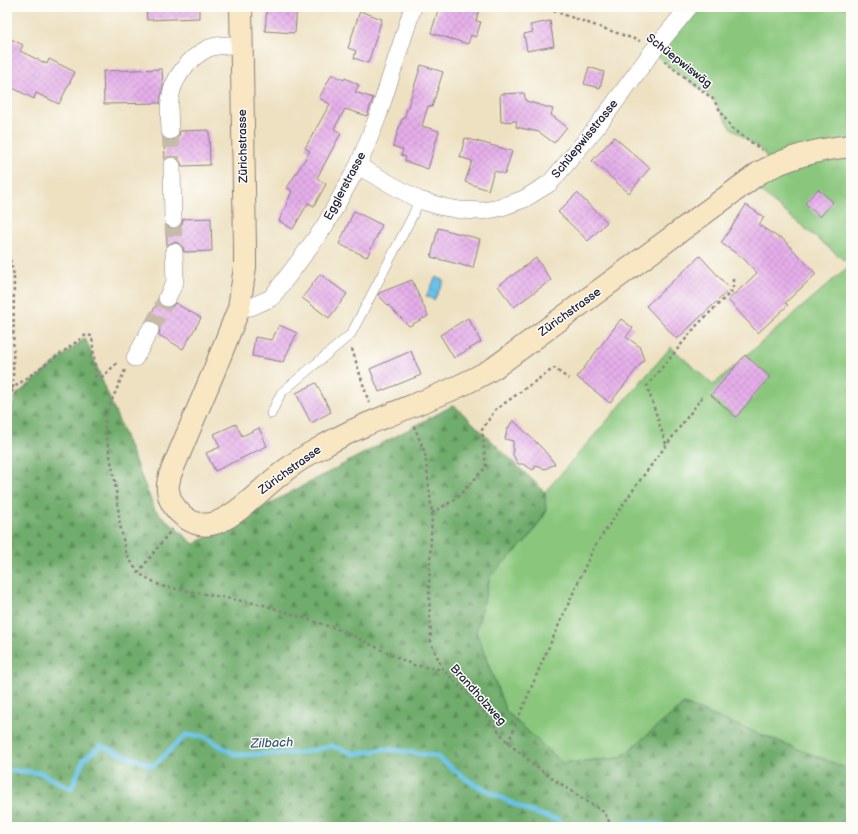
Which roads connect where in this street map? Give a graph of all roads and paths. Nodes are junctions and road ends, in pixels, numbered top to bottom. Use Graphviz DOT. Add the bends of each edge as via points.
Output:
graph roads {
  1 [pos="241,7"];
  2 [pos="413,7"];
  3 [pos="542,7"];
  4 [pos="689,7"];
  5 [pos="241,45"];
  6 [pos="652,52"];
  7 [pos="170,131"];
  8 [pos="851,146"];
  9 [pos="763,151"];
  10 [pos="172,166"];
  11 [pos="358,166"];
  12 [pos="419,200"];
  13 [pos="173,219"];
  14 [pos="174,252"];
  15 [pos="733,279"];
  16 [pos="167,298"];
  17 [pos="239,308"];
  18 [pos="150,330"];
  19 [pos="348,337"];
  20 [pos="135,358"];
  21 [pos="569,379"];
  22 [pos="13,388"];
  23 [pos="703,396"];
  24 [pos="408,408"];
  25 [pos="7,410"];
  26 [pos="271,414"];
  27 [pos="375,420"];
  28 [pos="666,445"];
  29 [pos="432,513"];
  30 [pos="182,516"];
  31 [pos="138,573"];
  32 [pos="508,743"];
  33 [pos="612,827"];
  1 -- 5 [label="main road, Zürichstrasse"];
  2 -- 11 [label="street, Egglerstrasse" via="378,116"];
  3 -- 6 [label="path, Schüepwiswäg" via="641,42"];
  4 -- 6 [label="street, Schüepwisstrasse"];
  5 -- 7 [label="street" via="208,48 187,65 176,81 170,99"];
  5 -- 17 [label="main road, Zürichstrasse" via="245,267"];
  6 -- 9 [label="path, Schüepwiswäg" via="713,99 731,128"];
  6 -- 12 [label="street, Schüepwisstrasse" via="596,128 550,183 524,199 482,211 460,210"];
  8 -- 24 [label="main road, Zürichstrasse" via="802,155 759,173 494,368 455,389"];
  10 -- 13 [label="street"];
  11 -- 12 [label="street, Schüepwisstrasse"];
  11 -- 17 [label="street, Egglerstrasse" via="324,227 271,298 251,307"];
  12 -- 19 [label="lane"];
  14 -- 16 [label="street" via="175,282"];
  15 -- 28 [label="path" via="733,290 698,324 646,386"];
  17 -- 30 [label="main road, Zürichstrasse" via="170,475 168,491 175,508"];
  18 -- 20 [label="street"];
  19 -- 26 [label="lane" via="281,393"];
  19 -- 27 [label="path"];
  21 -- 29 [label="path" via="554,368 495,410 482,430 486,467 456,499"];
  22 -- 25 [label="path"];
  23 -- 28 [label="path"];
  24 -- 27 [label="main road, Zürichstrasse"];
  24 -- 29 [label="path, Brandholzweg" via="425,453"];
  27 -- 30 [label="main road, Zürichstrasse" via="315,451 278,476 225,519 209,525 198,524"];
  28 -- 32 [label="path" via="594,547"];
  29 -- 32 [label="path, Brandholzweg" via="429,586 431,643 443,670 473,699"];
  30 -- 31 [label="path"];
  32 -- 33 [label="path, Brandholzweg" via="542,771 604,812"];
}
